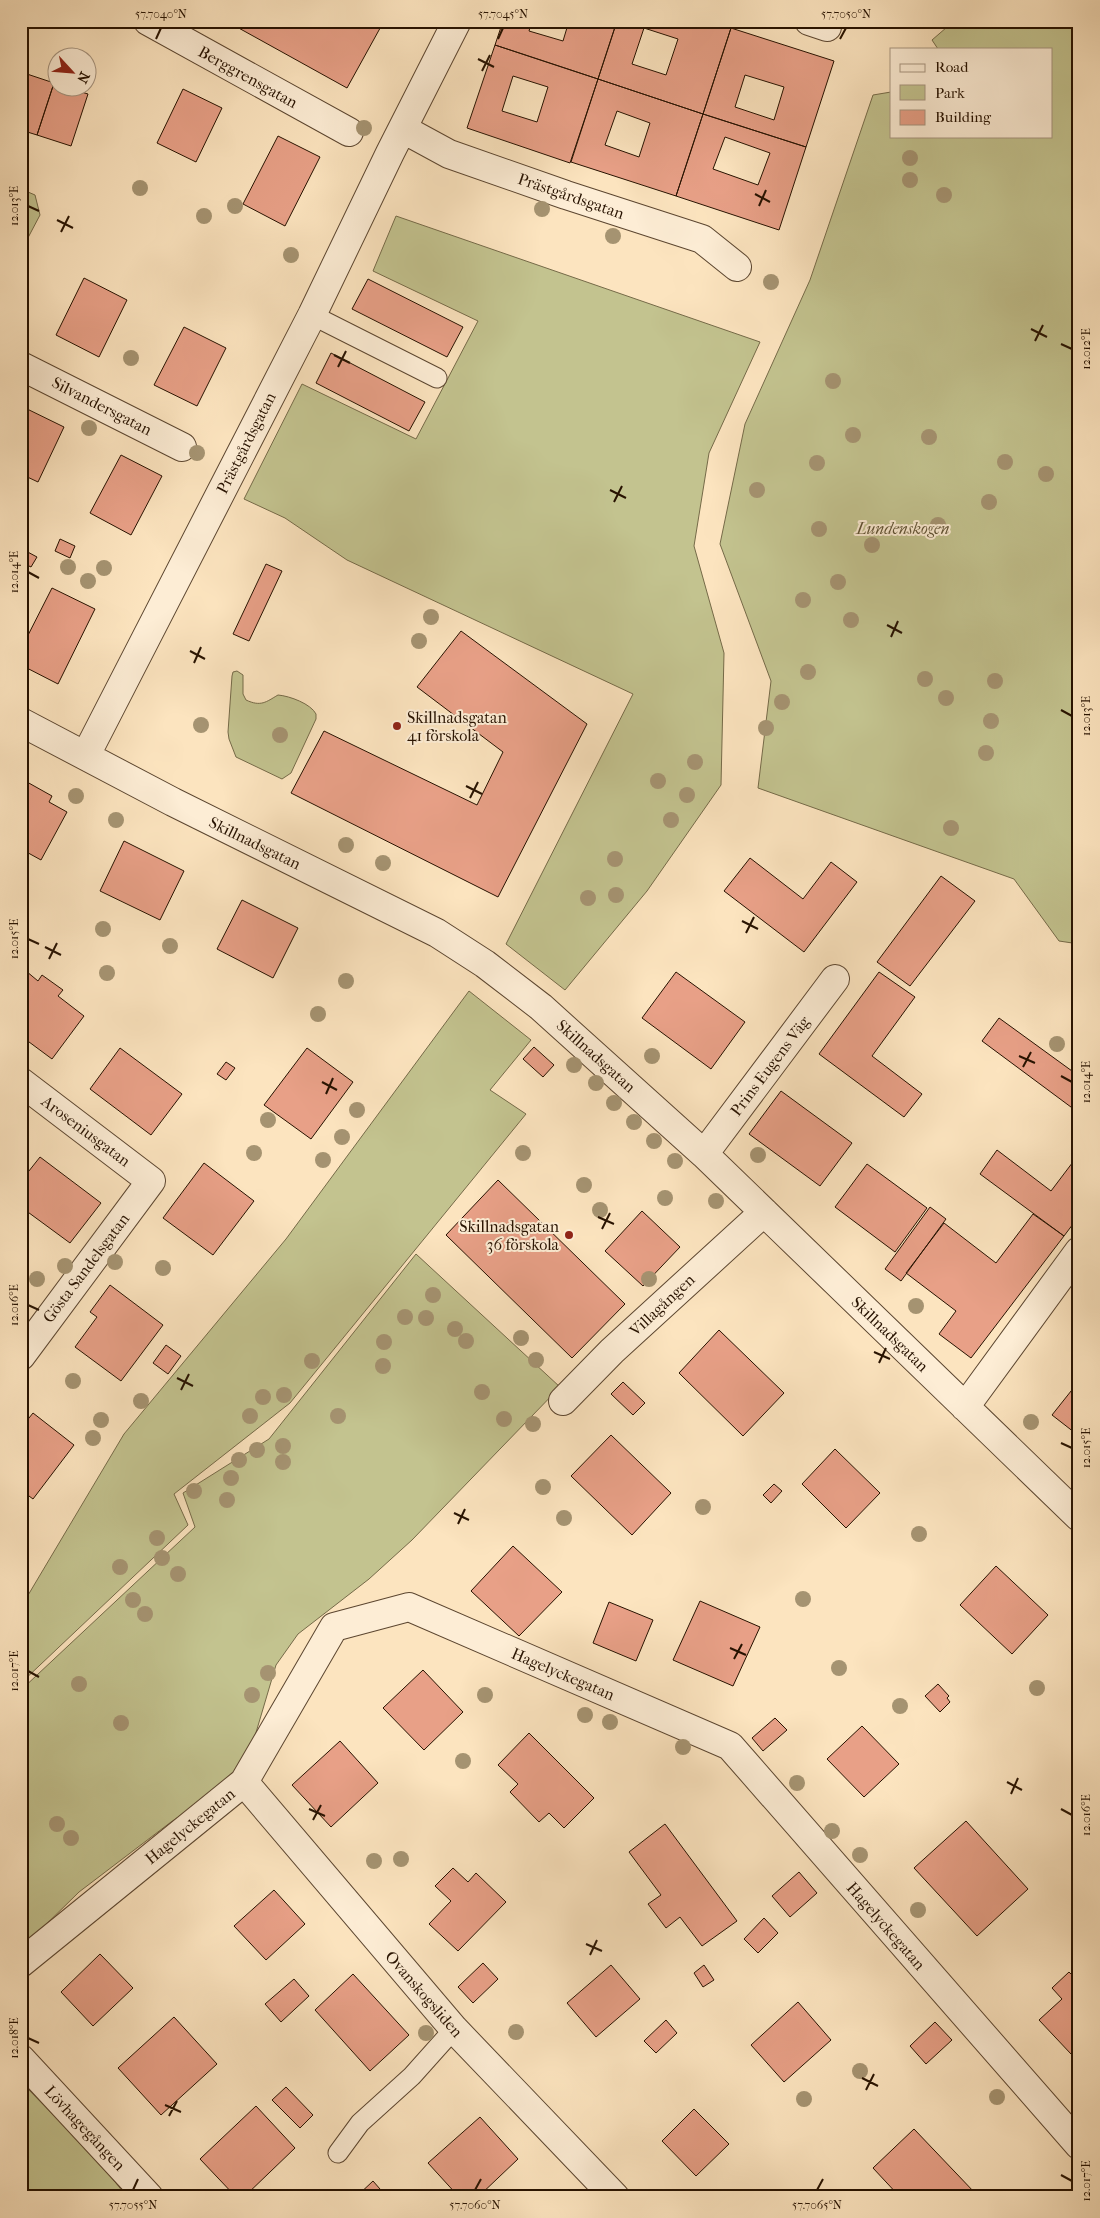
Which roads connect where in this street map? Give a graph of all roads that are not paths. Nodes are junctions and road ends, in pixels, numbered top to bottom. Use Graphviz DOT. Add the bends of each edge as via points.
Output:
graph roads {
  1 [pos="148,21"];
  2 [pos="457,21"];
  3 [pos="403,129"];
  4 [pos="349,132"];
  5 [pos="736,267"];
  6 [pos="312,315"];
  7 [pos="21,366"];
  8 [pos="437,378"];
  9 [pos="182,447"];
  10 [pos="21,722"];
  11 [pos="86,755"];
  12 [pos="835,979"];
  13 [pos="21,1082"];
  14 [pos="704,1154"];
  15 [pos="151,1181"];
  16 [pos="764,1212"];
  17 [pos="1079,1251"];
  18 [pos="21,1356"];
  19 [pos="563,1401"];
  20 [pos="965,1407"];
  21 [pos="1079,1518"];
  22 [pos="244,1782"];
  23 [pos="21,1963"];
  24 [pos="454,2029"];
  25 [pos="21,2059"];
  26 [pos="1079,2145"];
  27 [pos="338,2152"];
  28 [pos="149,2197"];
  29 [pos="614,2197"];
  1 -- 4 [label="street, Berggrensgatan"];
  2 -- 3 [label="street, Prästgårdsgatan"];
  3 -- 5 [label="street, Prästgårdsgatan" via="449,154 702,239"];
  3 -- 6 [label="street, Prästgårdsgatan"];
  6 -- 8 [label="lane"];
  6 -- 11 [label="street, Prästgårdsgatan"];
  7 -- 9 [label="street, Silvandersgatan"];
  10 -- 11 [label="street, Skillnadsgatan"];
  11 -- 14 [label="street, Skillnadsgatan" via="173,802 437,933 485,964 540,1007"];
  12 -- 14 [label="street, Prins Eugens Väg"];
  13 -- 15 [label="street, Aroseniusgatan"];
  14 -- 16 [label="street, Skillnadsgatan"];
  15 -- 18 [label="street, Gösta Sandelsgatan"];
  16 -- 19 [label="street, Villagången" via="612,1351"];
  16 -- 20 [label="street, Skillnadsgatan"];
  17 -- 20 [label="street"];
  20 -- 21 [label="street, Skillnadsgatan"];
  22 -- 23 [label="street, Hagelyckegatan"];
  22 -- 24 [label="street, Ovanskogsliden"];
  22 -- 26 [label="street, Hagelyckegatan" via="334,1627 409,1607 721,1742 730,1746"];
  24 -- 27 [label="lane" via="412,2076 360,2123"];
  24 -- 29 [label="street, Ovanskogsliden"];
  25 -- 28 [label="street, Lövhagegången"];
}
